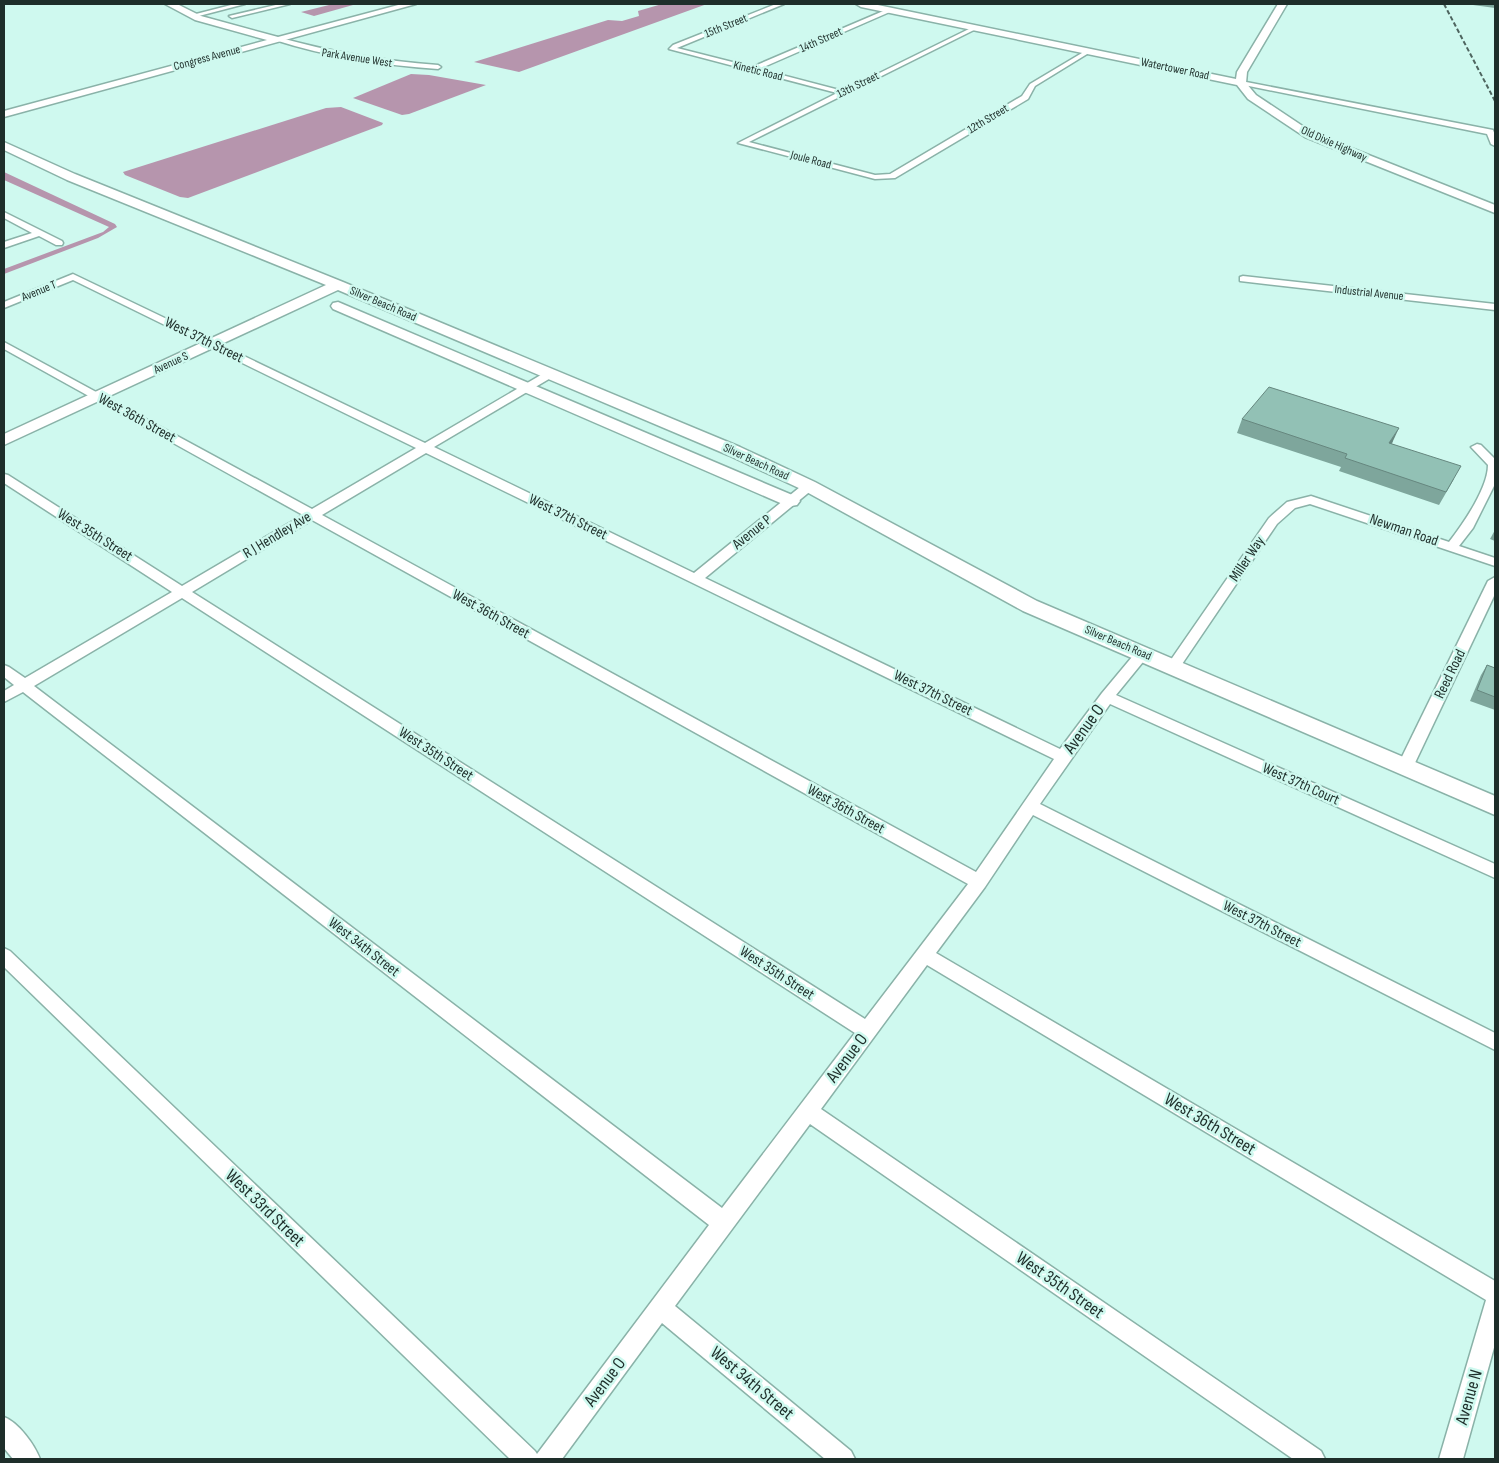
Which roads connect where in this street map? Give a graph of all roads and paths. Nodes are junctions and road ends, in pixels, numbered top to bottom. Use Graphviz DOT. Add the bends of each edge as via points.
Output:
graph roads {
  1 [pos="170,4"];
  2 [pos="242,4"];
  3 [pos="287,4"];
  4 [pos="394,4"];
  5 [pos="411,4"];
  6 [pos="781,4"];
  7 [pos="861,4"];
  8 [pos="1283,4"];
  9 [pos="890,10"];
  10 [pos="195,15"];
  11 [pos="232,16"];
  12 [pos="975,28"];
  13 [pos="272,38"];
  14 [pos="672,49"];
  15 [pos="1088,51"];
  16 [pos="438,67"];
  17 [pos="752,70"];
  18 [pos="1241,83"];
  19 [pos="844,92"];
  20 [pos="4,108"];
  21 [pos="4,114"];
  22 [pos="742,142"];
  23 [pos="1495,144"];
  24 [pos="4,146"];
  25 [pos="881,178"];
  26 [pos="1495,209"];
  27 [pos="4,215"];
  28 [pos="39,233"];
  29 [pos="59,242"];
  30 [pos="4,245"];
  31 [pos="73,277"];
  32 [pos="1242,279"];
  33 [pos="338,285"];
  34 [pos="4,305"];
  35 [pos="338,306"];
  36 [pos="1495,307"];
  37 [pos="212,344"];
  38 [pos="4,345"];
  39 [pos="550,374"];
  40 [pos="526,388"];
  41 [pos="98,397"];
  42 [pos="4,440"];
  43 [pos="1477,447"];
  44 [pos="426,448"];
  45 [pos="4,478"];
  46 [pos="809,486"];
  47 [pos="1311,500"];
  48 [pos="791,501"];
  49 [pos="312,515"];
  50 [pos="1452,546"];
  51 [pos="1495,562"];
  52 [pos="696,578"];
  53 [pos="1495,581"];
  54 [pos="183,591"];
  55 [pos="1142,654"];
  56 [pos="1173,667"];
  57 [pos="4,670"];
  58 [pos="24,685"];
  59 [pos="4,697"];
  60 [pos="1108,697"];
  61 [pos="1063,758"];
  62 [pos="1405,767"];
  63 [pos="1030,806"];
  64 [pos="1495,806"];
  65 [pos="1495,871"];
  66 [pos="979,882"];
  67 [pos="925,955"];
  68 [pos="4,956"];
  69 [pos="868,1031"];
  70 [pos="1495,1042"];
  71 [pos="808,1111"];
  72 [pos="724,1224"];
  73 [pos="1495,1293"];
  74 [pos="1495,1305"];
  75 [pos="661,1308"];
  76 [pos="4,1429"];
  77 [pos="28,1459"];
  78 [pos="527,1459"];
  79 [pos="547,1459"];
  80 [pos="843,1459"];
  81 [pos="1312,1459"];
  82 [pos="1451,1459"];
  1 -- 10 [label="street, Park Avenue West"];
  2 -- 10 [label="street"];
  3 -- 11 [label="street"];
  4 -- 13 [label="street, Congress Avenue"];
  5 -- 13 [label="street, Congress Avenue"];
  6 -- 14 [label="street, 15th Street"];
  7 -- 9 [label="street, Watertower Road"];
  8 -- 18 [label="street" via="1242,72"];
  9 -- 12 [label="street, Watertower Road"];
  9 -- 17 [label="street, 14th Street"];
  10 -- 13 [label="street, Park Avenue West"];
  12 -- 15 [label="street, Watertower Road"];
  12 -- 19 [label="street, 13th Street"];
  13 -- 16 [label="street, Park Avenue West" via="339,56"];
  13 -- 20 [label="street, Congress Avenue"];
  13 -- 21 [label="street, Congress Avenue"];
  14 -- 17 [label="street, Kinetic Road"];
  15 -- 18 [label="street, Watertower Road"];
  15 -- 25 [label="street, 12th Street" via="1032,85 1025,97 892,176"];
  17 -- 19 [label="street, Kinetic Road"];
  18 -- 23 [label="street, Watertower Road" via="1490,132"];
  18 -- 26 [label="street, Old Dixie Highway" via="1252,97 1309,136"];
  19 -- 22 [label="street, 13th Street"];
  22 -- 25 [label="street, Joule Road"];
  24 -- 33 [label="street, Silver Beach Road" via="71,177"];
  27 -- 28 [label="street"];
  28 -- 29 [label="street"];
  28 -- 30 [label="street"];
  31 -- 34 [label="street, Avenue T"];
  31 -- 37 [label="street, West 37th Street"];
  32 -- 36 [label="street, Industrial Avenue"];
  33 -- 37 [label="street, Avenue S"];
  33 -- 39 [label="street, Silver Beach Road"];
  35 -- 40 [label="street, Silver Beach Road"];
  37 -- 41 [label="street, Avenue S"];
  37 -- 44 [label="street, West 37th Street"];
  38 -- 41 [label="street, West 36th Street"];
  39 -- 40 [label="street, R J Hendley Ave"];
  39 -- 46 [label="street, Silver Beach Road"];
  40 -- 44 [label="street, R J Hendley Ave"];
  40 -- 48 [label="street, Silver Beach Road"];
  41 -- 42 [label="street, Avenue S"];
  41 -- 49 [label="street, West 36th Street"];
  43 -- 50 [label="street" via="1494,464 1494,475 1467,528"];
  44 -- 49 [label="street, R J Hendley Ave"];
  44 -- 52 [label="street, West 37th Street"];
  45 -- 54 [label="street, West 35th Street"];
  46 -- 48 [label="street, Avenue P"];
  46 -- 55 [label="street, Silver Beach Road" via="1030,606"];
  47 -- 50 [label="street, Newman Road"];
  47 -- 56 [label="street, Miller Way" via="1291,505 1273,521"];
  48 -- 52 [label="street, Avenue P"];
  49 -- 54 [label="street, R J Hendley Ave"];
  49 -- 66 [label="street, West 36th Street"];
  50 -- 51 [label="street, Newman Road"];
  52 -- 61 [label="street, West 37th Street"];
  53 -- 62 [label="street, Reed Road"];
  54 -- 58 [label="street, R J Hendley Ave"];
  54 -- 69 [label="street, West 35th Street"];
  55 -- 56 [label="street, Silver Beach Road"];
  55 -- 60 [label="street, Avenue O"];
  56 -- 62 [label="street, Silver Beach Road"];
  57 -- 58 [label="street, West 34th Street"];
  58 -- 59 [label="street, R J Hendley Ave"];
  58 -- 72 [label="street, West 34th Street"];
  60 -- 61 [label="street, Avenue O"];
  60 -- 65 [label="street, West 37th Court"];
  61 -- 63 [label="street, Avenue O"];
  62 -- 64 [label="street, Silver Beach Road"];
  63 -- 66 [label="street, Avenue O"];
  63 -- 70 [label="street, West 37th Street"];
  66 -- 67 [label="street, Avenue O"];
  67 -- 69 [label="street, Avenue O"];
  67 -- 73 [label="street, West 36th Street"];
  68 -- 78 [label="street, West 33rd Street"];
  69 -- 71 [label="street, Avenue O"];
  71 -- 72 [label="street, Avenue O"];
  71 -- 81 [label="street, West 35th Street"];
  72 -- 75 [label="street, Avenue O"];
  74 -- 82 [label="street, Avenue N"];
  75 -- 79 [label="street, Avenue O"];
  75 -- 80 [label="street, West 34th Street"];
  76 -- 77 [label="street"];
}
